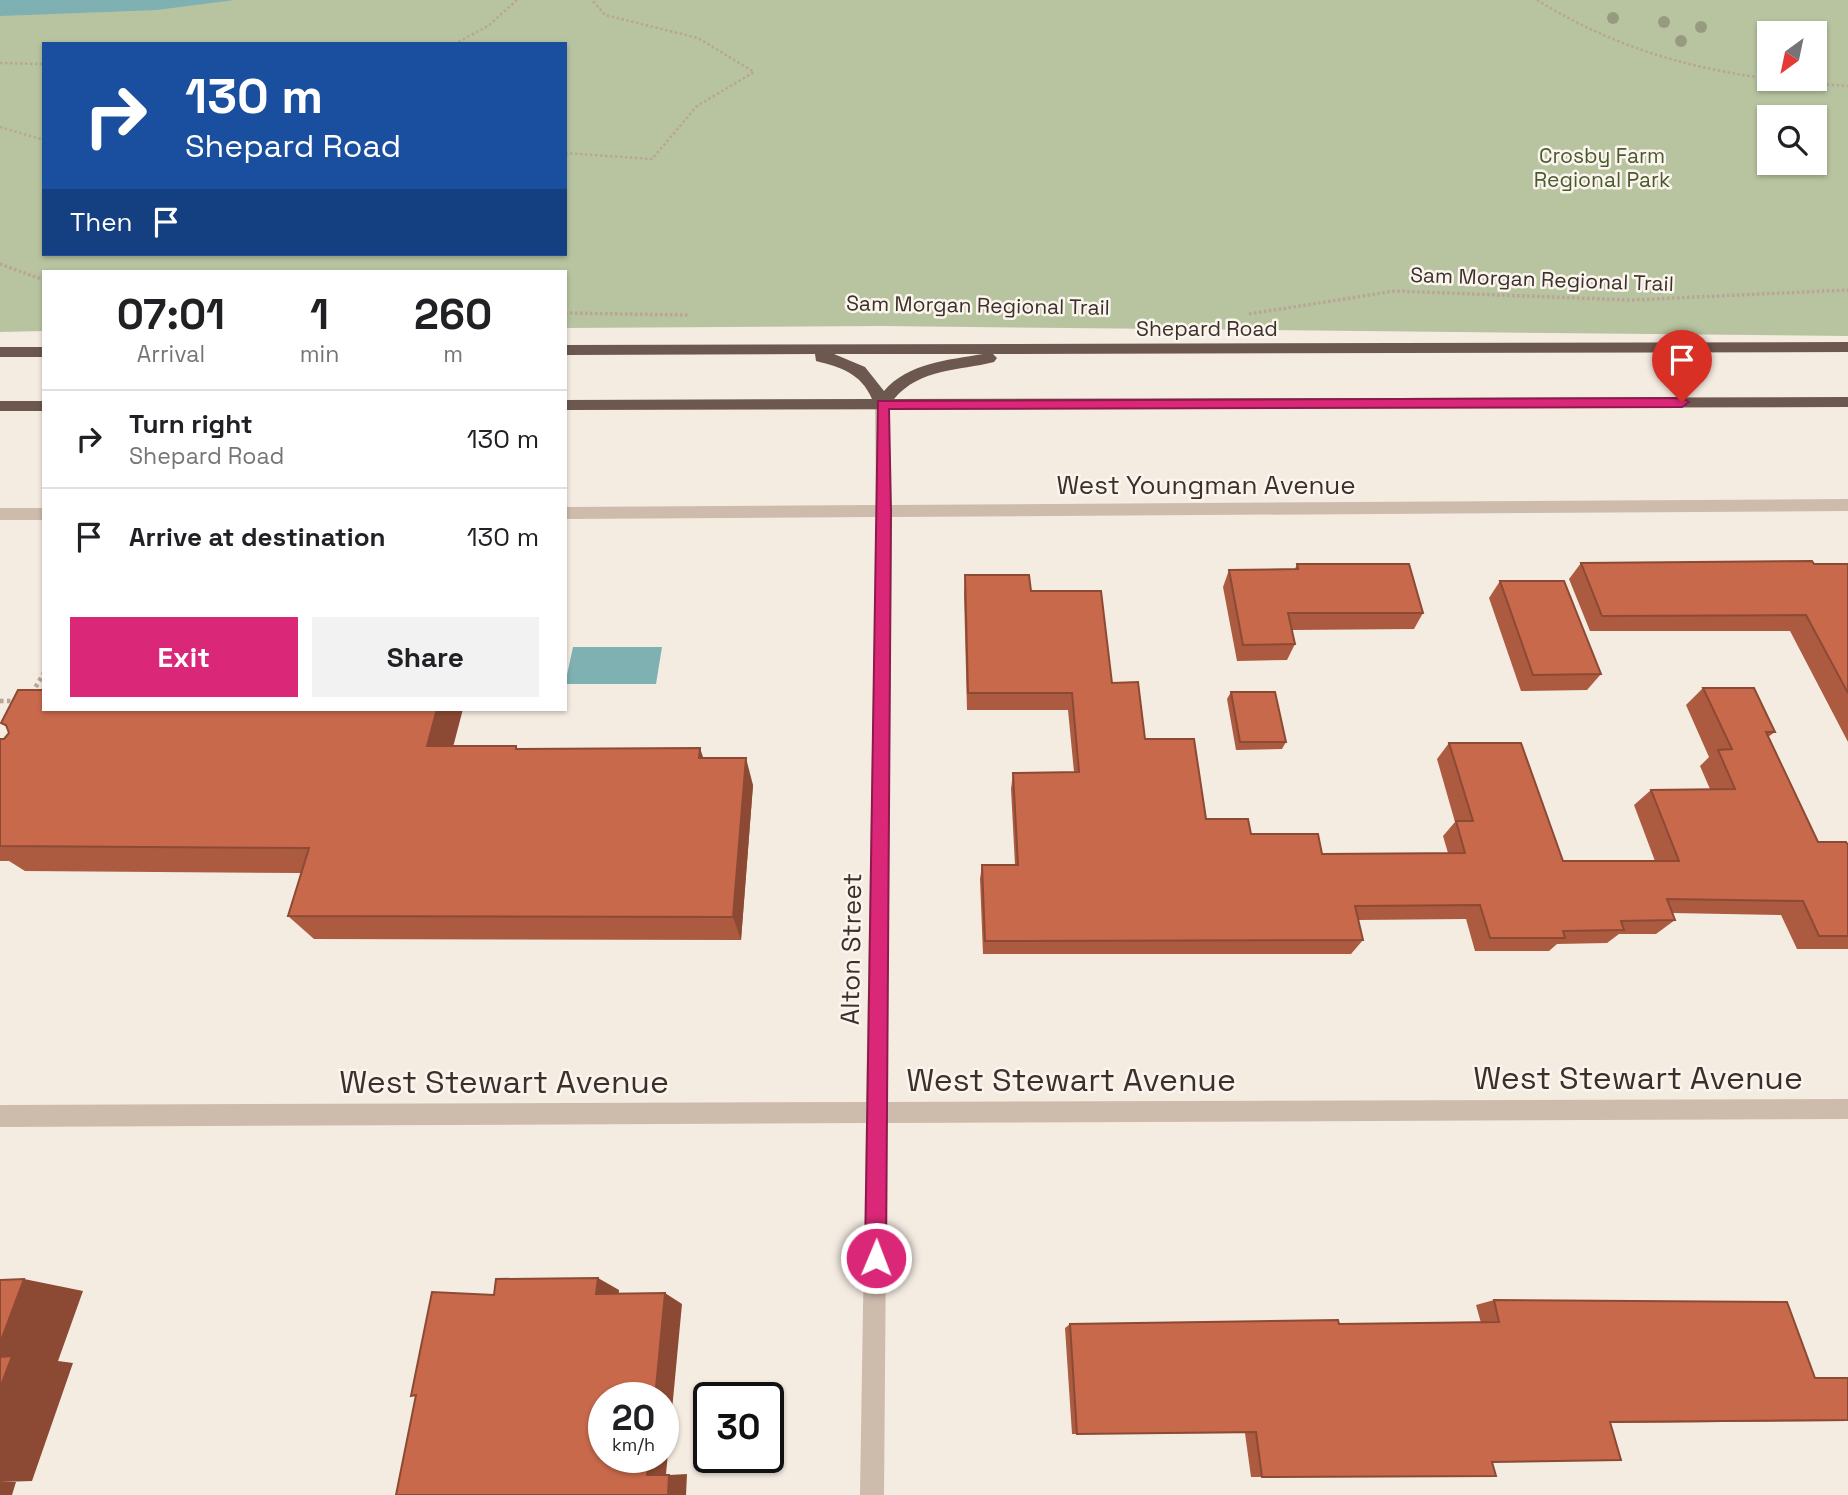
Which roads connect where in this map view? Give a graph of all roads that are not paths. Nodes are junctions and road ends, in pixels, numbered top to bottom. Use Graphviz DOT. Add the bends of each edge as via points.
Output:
graph roads {
  1 [pos="1848,347"];
  2 [pos="1084,349"];
  3 [pos="567,350"];
  4 [pos="599,350"];
  5 [pos="0,352"];
  6 [pos="42,352"];
  7 [pos="1848,402"];
  8 [pos="882,404"];
  9 [pos="567,405"];
  10 [pos="0,406"];
  11 [pos="42,406"];
  12 [pos="1848,505"];
  13 [pos="884,512"];
  14 [pos="567,513"];
  15 [pos="0,514"];
  16 [pos="42,514"];
  17 [pos="1848,1109"];
  18 [pos="877,1112"];
  19 [pos="0,1116"];
  20 [pos="872,1495"];
  1 -- 2 [label="highway, Shepard Road"];
  2 -- 4 [label="highway, Shepard Road"];
  2 -- 8 [label="highway" via="937,367 901,381"];
  3 -- 4 [label="highway, Shepard Road"];
  4 -- 8 [label="highway" via="841,360 866,376"];
  5 -- 6 [label="highway"];
  7 -- 8 [label="highway"];
  8 -- 9 [label="highway"];
  8 -- 13 [label="street, Alton Street"];
  10 -- 11 [label="highway"];
  12 -- 13 [label="street, West Youngman Avenue"];
  13 -- 14 [label="street, West Youngman Avenue"];
  13 -- 18 [label="street, Alton Street"];
  15 -- 16 [label="street"];
  17 -- 18 [label="street, West Stewart Avenue"];
  18 -- 19 [label="street, West Stewart Avenue"];
  18 -- 20 [label="street, Alton Street"];
}
